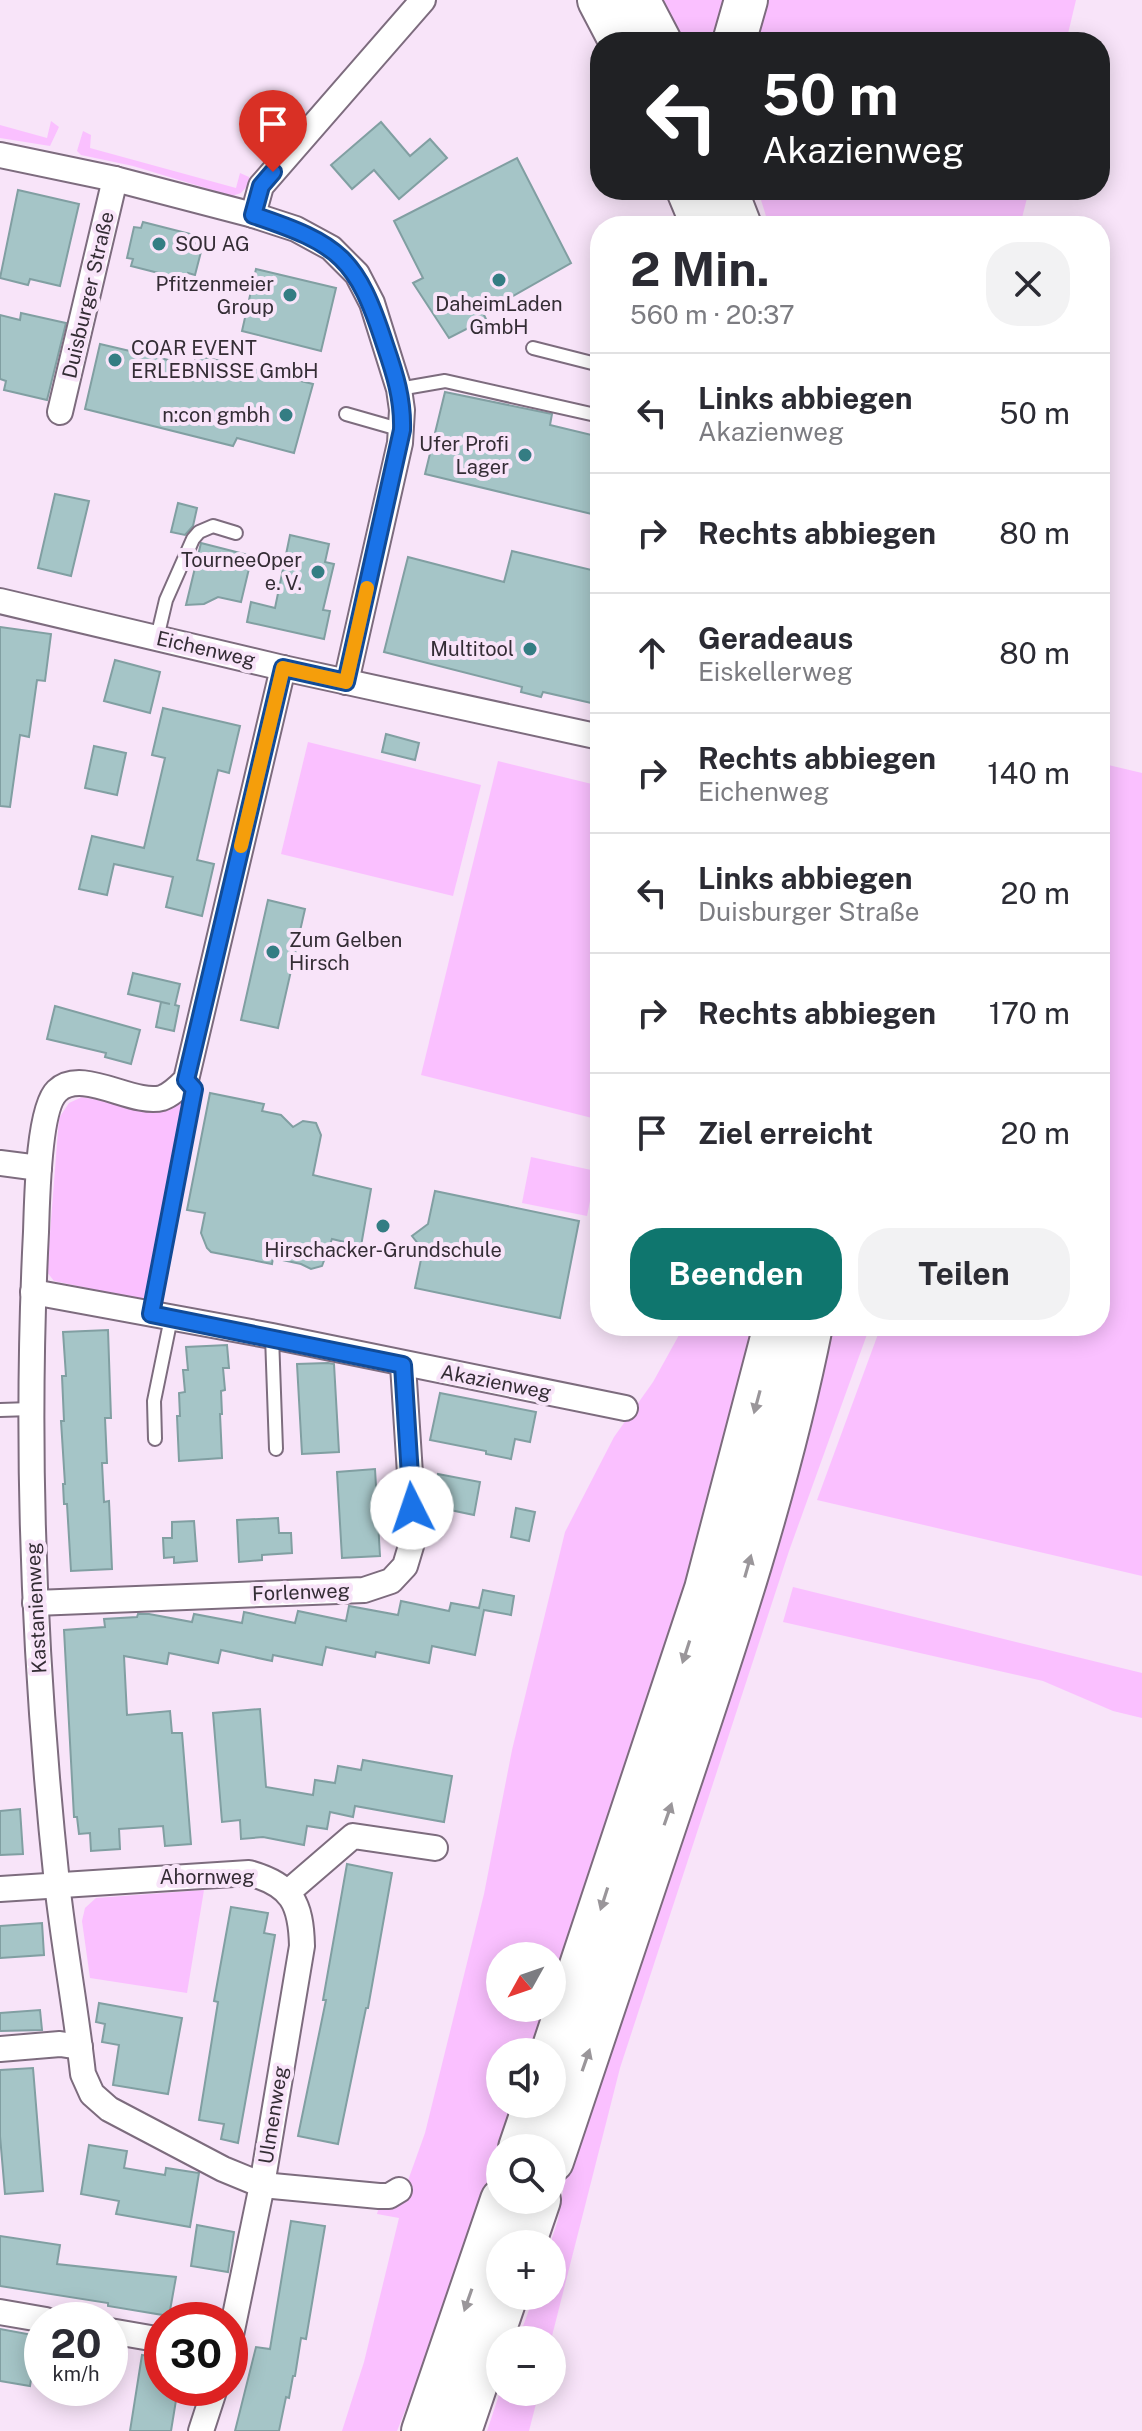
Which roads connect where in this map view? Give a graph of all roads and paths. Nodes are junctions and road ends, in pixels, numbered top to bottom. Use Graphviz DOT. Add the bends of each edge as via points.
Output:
graph roads {
  1 [pos="422,0"];
  2 [pos="599,0"];
  3 [pos="638,0"];
  4 [pos="746,0"];
  5 [pos="616,32"];
  6 [pos="655,32"];
  7 [pos="737,32"];
  8 [pos="0,155"];
  9 [pos="115,179"];
  10 [pos="708,200"];
  11 [pos="729,210"];
  12 [pos="253,215"];
  13 [pos="533,348"];
  14 [pos="590,362"];
  15 [pos="399,389"];
  16 [pos="60,412"];
  17 [pos="346,414"];
  18 [pos="590,414"];
  19 [pos="402,430"];
  20 [pos="236,533"];
  21 [pos="0,601"];
  22 [pos="157,638"];
  23 [pos="283,668"];
  24 [pos="346,682"];
  25 [pos="590,735"];
  26 [pos="186,1080"];
  27 [pos="0,1163"];
  28 [pos="39,1168"];
  29 [pos="33,1292"];
  30 [pos="161,1316"];
  31 [pos="272,1336"];
  32 [pos="772,1336"];
  33 [pos="809,1336"];
  34 [pos="403,1365"];
  35 [pos="625,1408"];
  36 [pos="31,1409"];
  37 [pos="0,1410"];
  38 [pos="155,1439"];
  39 [pos="276,1449"];
  40 [pos="35,1603"];
  41 [pos="435,1848"];
  42 [pos="57,1886"];
  43 [pos="0,1889"];
  44 [pos="288,1892"];
  45 [pos="557,2038"];
  46 [pos="80,2047"];
  47 [pos="0,2049"];
  48 [pos="561,2134"];
  49 [pos="262,2185"];
  50 [pos="399,2190"];
  51 [pos="497,2214"];
  52 [pos="238,2302"];
  53 [pos="501,2310"];
  54 [pos="0,2312"];
  55 [pos="24,2316"];
  56 [pos="209,2406"];
  57 [pos="201,2431"];
  58 [pos="423,2431"];
  59 [pos="460,2431"];
  1 -- 12 [label="street" via="261,186"];
  2 -- 5 [label="highway"];
  3 -- 6 [label="highway"];
  4 -- 7 [label="highway"];
  8 -- 9 [label="street"];
  9 -- 12 [label="street"];
  9 -- 16 [label="street, Duisburger Straße"];
  10 -- 11 [label="highway"];
  12 -- 15 [label="street" via="331,248 357,274 372,303"];
  13 -- 14 [label="lane"];
  15 -- 18 [label="lane" via="445,381"];
  15 -- 19 [label="street"];
  17 -- 19 [label="lane"];
  19 -- 24 [label="street"];
  20 -- 22 [label="lane" via="213,526 193,539 166,600"];
  21 -- 22 [label="street, Eichenweg"];
  22 -- 23 [label="street, Eichenweg"];
  23 -- 24 [label="street, Eichenweg"];
  23 -- 26 [label="street"];
  24 -- 25 [label="street, Eichenweg"];
  26 -- 28 [label="street, Kastanienweg" via="165,1097 150,1100 88,1084 58,1089 49,1105"];
  26 -- 30 [label="lane" via="194,1089"];
  27 -- 28 [label="street"];
  28 -- 29 [label="street, Kastanienweg"];
  29 -- 30 [label="street, Akazienweg"];
  29 -- 36 [label="street, Kastanienweg"];
  30 -- 31 [label="street, Akazienweg"];
  30 -- 38 [label="lane"];
  31 -- 34 [label="street, Akazienweg"];
  31 -- 39 [label="lane"];
  32 -- 45 [label="highway, one-way" via="706,1589"];
  48 -- 33 [label="highway, one-way" via="734,1614"];
  34 -- 35 [label="street, Akazienweg"];
  34 -- 40 [label="street, Forlenweg" via="414,1536 405,1566 391,1581 364,1590"];
  36 -- 37 [label="lane"];
  36 -- 40 [label="street, Kastanienweg"];
  40 -- 42 [label="street, Kastanienweg"];
  41 -- 44 [label="street" via="353,1836"];
  42 -- 43 [label="street, Ahornweg"];
  42 -- 44 [label="street, Ahornweg" via="249,1873"];
  42 -- 46 [label="street, Kastanienweg"];
  44 -- 49 [label="street, Ulmenweg" via="301,1917 302,1946"];
  46 -- 47 [label="street"];
  46 -- 49 [label="street, Kastanienweg" via="92,2094 109,2109"];
  49 -- 50 [label="street, Kastanienweg" via="379,2196"];
  49 -- 52 [label="street, Ulmenweg"];
  51 -- 58 [label="highway, one-way"];
  53 -- 59 [label="highway"];
  54 -- 55 [label="street"];
  56 -- 57 [label="street"];
}
